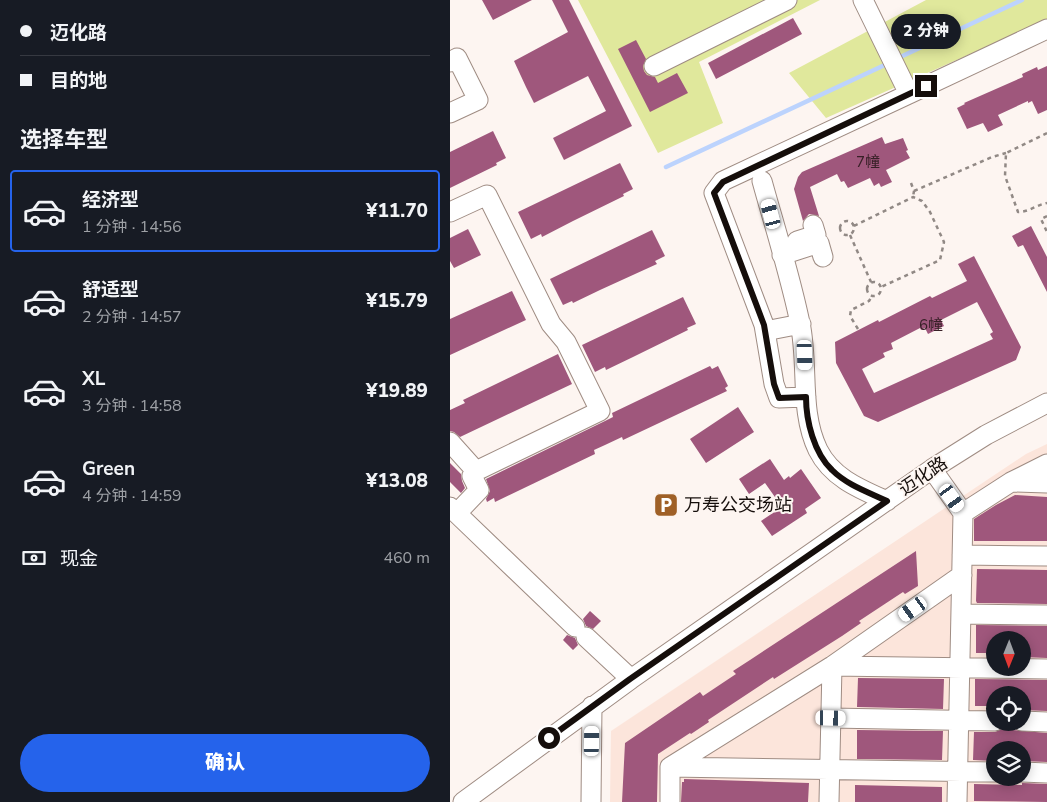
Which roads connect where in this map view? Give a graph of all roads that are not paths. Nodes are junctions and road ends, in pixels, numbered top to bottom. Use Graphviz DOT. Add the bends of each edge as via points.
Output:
graph roads {
  1 [pos="787,0"];
  2 [pos="863,0"];
  3 [pos="1047,29"];
  4 [pos="450,62"];
  5 [pos="654,66"];
  6 [pos="909,94"];
  7 [pos="450,114"];
  8 [pos="762,181"];
  9 [pos="450,212"];
  10 [pos="818,240"];
  11 [pos="781,251"];
  12 [pos="801,324"];
  13 [pos="765,331"];
  14 [pos="806,397"];
  15 [pos="1047,403"];
  16 [pos="450,442"];
  17 [pos="1047,464"];
  18 [pos="932,469"];
  19 [pos="476,471"];
  20 [pos="1011,482"];
  21 [pos="1047,483"];
  22 [pos="887,501"];
  23 [pos="453,510"];
  24 [pos="963,513"];
  25 [pos="962,555"];
  26 [pos="1047,556"];
  27 [pos="962,575"];
  28 [pos="961,614"];
  29 [pos="1047,615"];
  30 [pos="832,666"];
  31 [pos="960,668"];
  32 [pos="1047,669"];
  33 [pos="630,679"];
  34 [pos="592,706"];
  35 [pos="831,718"];
  36 [pos="959,720"];
  37 [pos="986,721"];
  38 [pos="1031,721"];
  39 [pos="1047,722"];
  40 [pos="670,767"];
  41 [pos="830,769"];
  42 [pos="958,771"];
  43 [pos="986,772"];
  44 [pos="1031,772"];
  45 [pos="1047,773"];
  46 [pos="463,802"];
  47 [pos="591,802"];
  48 [pos="670,802"];
  49 [pos="830,802"];
  50 [pos="957,802"];
  1 -- 5 [label="street"];
  2 -- 6 [label="street"];
  3 -- 6 [label="street"];
  4 -- 7 [label="street" via="457,58 478,100"];
  6 -- 13 [label="street" via="723,182 714,193"];
  8 -- 11 [label="street"];
  9 -- 19 [label="street" via="487,195 550,324 566,342 600,411"];
  10 -- 11 [label="street"];
  11 -- 12 [label="street"];
  12 -- 13 [label="street"];
  12 -- 14 [label="street"];
  13 -- 14 [label="street" via="779,398"];
  14 -- 22 [label="street" via="810,428 818,451 831,469 852,485"];
  15 -- 18 [label="street, 迈化路" via="986,435"];
  16 -- 19 [label="street"];
  17 -- 20 [label="street"];
  18 -- 22 [label="street, 迈化路"];
  18 -- 24 [label="street"];
  19 -- 23 [label="street" via="472,476 479,490"];
  20 -- 21 [label="street"];
  20 -- 24 [label="street"];
  22 -- 33 [label="street, 迈化路"];
  23 -- 33 [label="street"];
  24 -- 25 [label="street"];
  25 -- 26 [label="street"];
  25 -- 27 [label="street"];
  27 -- 28 [label="street"];
  27 -- 30 [label="street"];
  28 -- 29 [label="street"];
  28 -- 31 [label="street"];
  30 -- 31 [label="street"];
  30 -- 35 [label="street"];
  30 -- 40 [label="street"];
  31 -- 32 [label="street"];
  31 -- 36 [label="street"];
  33 -- 34 [label="street, 迈化路"];
  34 -- 46 [label="street, 迈化路"];
  34 -- 47 [label="street"];
  35 -- 36 [label="street"];
  35 -- 41 [label="street"];
  36 -- 37 [label="street"];
  36 -- 42 [label="street"];
  38 -- 39 [label="street"];
  40 -- 41 [label="street"];
  40 -- 48 [label="street"];
  41 -- 42 [label="street"];
  41 -- 49 [label="street"];
  42 -- 43 [label="street"];
  42 -- 50 [label="street"];
  44 -- 45 [label="street"];
}
